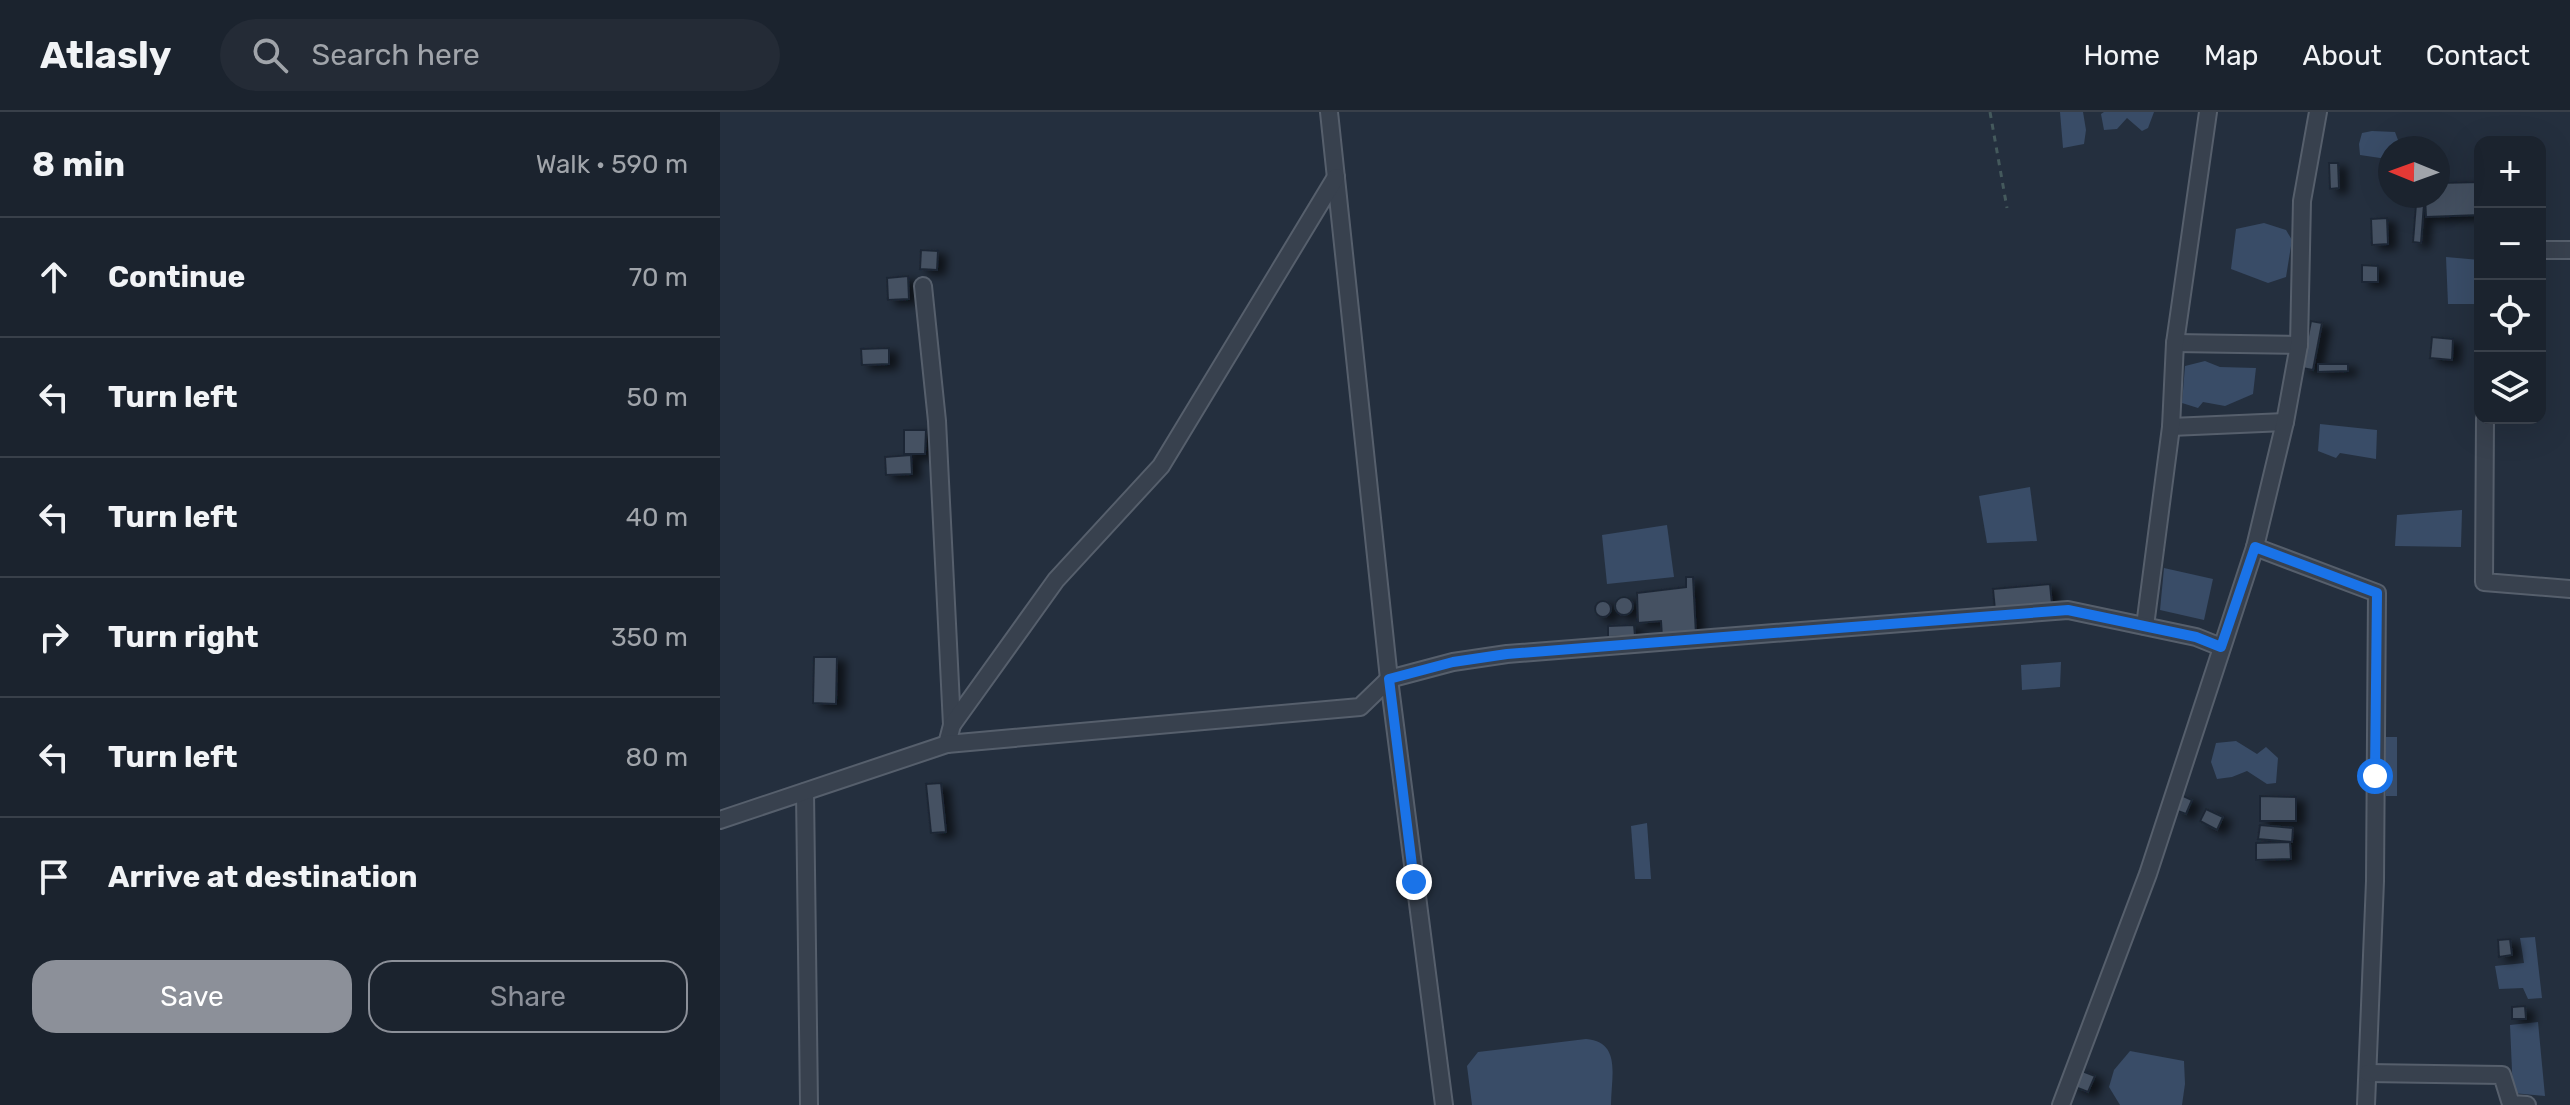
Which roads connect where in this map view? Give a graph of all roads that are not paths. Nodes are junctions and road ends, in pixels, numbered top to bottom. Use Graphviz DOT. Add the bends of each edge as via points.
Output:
graph roads {
  1 [pos="1329,112"];
  2 [pos="2208,112"];
  3 [pos="2318,112"];
  4 [pos="1336,177"];
  5 [pos="2546,250"];
  6 [pos="2570,250"];
  7 [pos="923,286"];
  8 [pos="2175,343"];
  9 [pos="2299,345"];
  10 [pos="2285,422"];
  11 [pos="2485,424"];
  12 [pos="2171,427"];
  13 [pos="2255,547"];
  14 [pos="2570,589"];
  15 [pos="2145,626"];
  16 [pos="2221,647"];
  17 [pos="1389,679"];
  18 [pos="952,725"];
  19 [pos="947,744"];
  20 [pos="805,792"];
  21 [pos="720,820"];
  22 [pos="2368,1073"];
  23 [pos="809,1105"];
  24 [pos="1444,1105"];
  25 [pos="2061,1105"];
  26 [pos="2366,1105"];
  27 [pos="2527,1105"];
  1 -- 4 [label="street"];
  2 -- 8 [label="street"];
  3 -- 9 [label="street" via="2302,201"];
  4 -- 17 [label="street"];
  4 -- 18 [label="street" via="1161,466 1056,580"];
  5 -- 6 [label="street"];
  7 -- 18 [label="street" via="938,436"];
  8 -- 9 [label="street"];
  8 -- 12 [label="street"];
  9 -- 10 [label="street"];
  10 -- 12 [label="street"];
  10 -- 13 [label="street"];
  11 -- 14 [label="street" via="2484,582"];
  12 -- 15 [label="street"];
  13 -- 16 [label="street"];
  13 -- 22 [label="street" via="2377,593"];
  15 -- 16 [label="street"];
  15 -- 17 [label="street" via="2068,610 1507,654"];
  16 -- 25 [label="street" via="2148,874"];
  17 -- 19 [label="street" via="1360,707"];
  17 -- 24 [label="street"];
  18 -- 19 [label="street"];
  19 -- 20 [label="street"];
  20 -- 21 [label="street"];
  20 -- 23 [label="street"];
  22 -- 26 [label="street"];
  22 -- 27 [label="street" via="2502,1075 2511,1104"];
}
